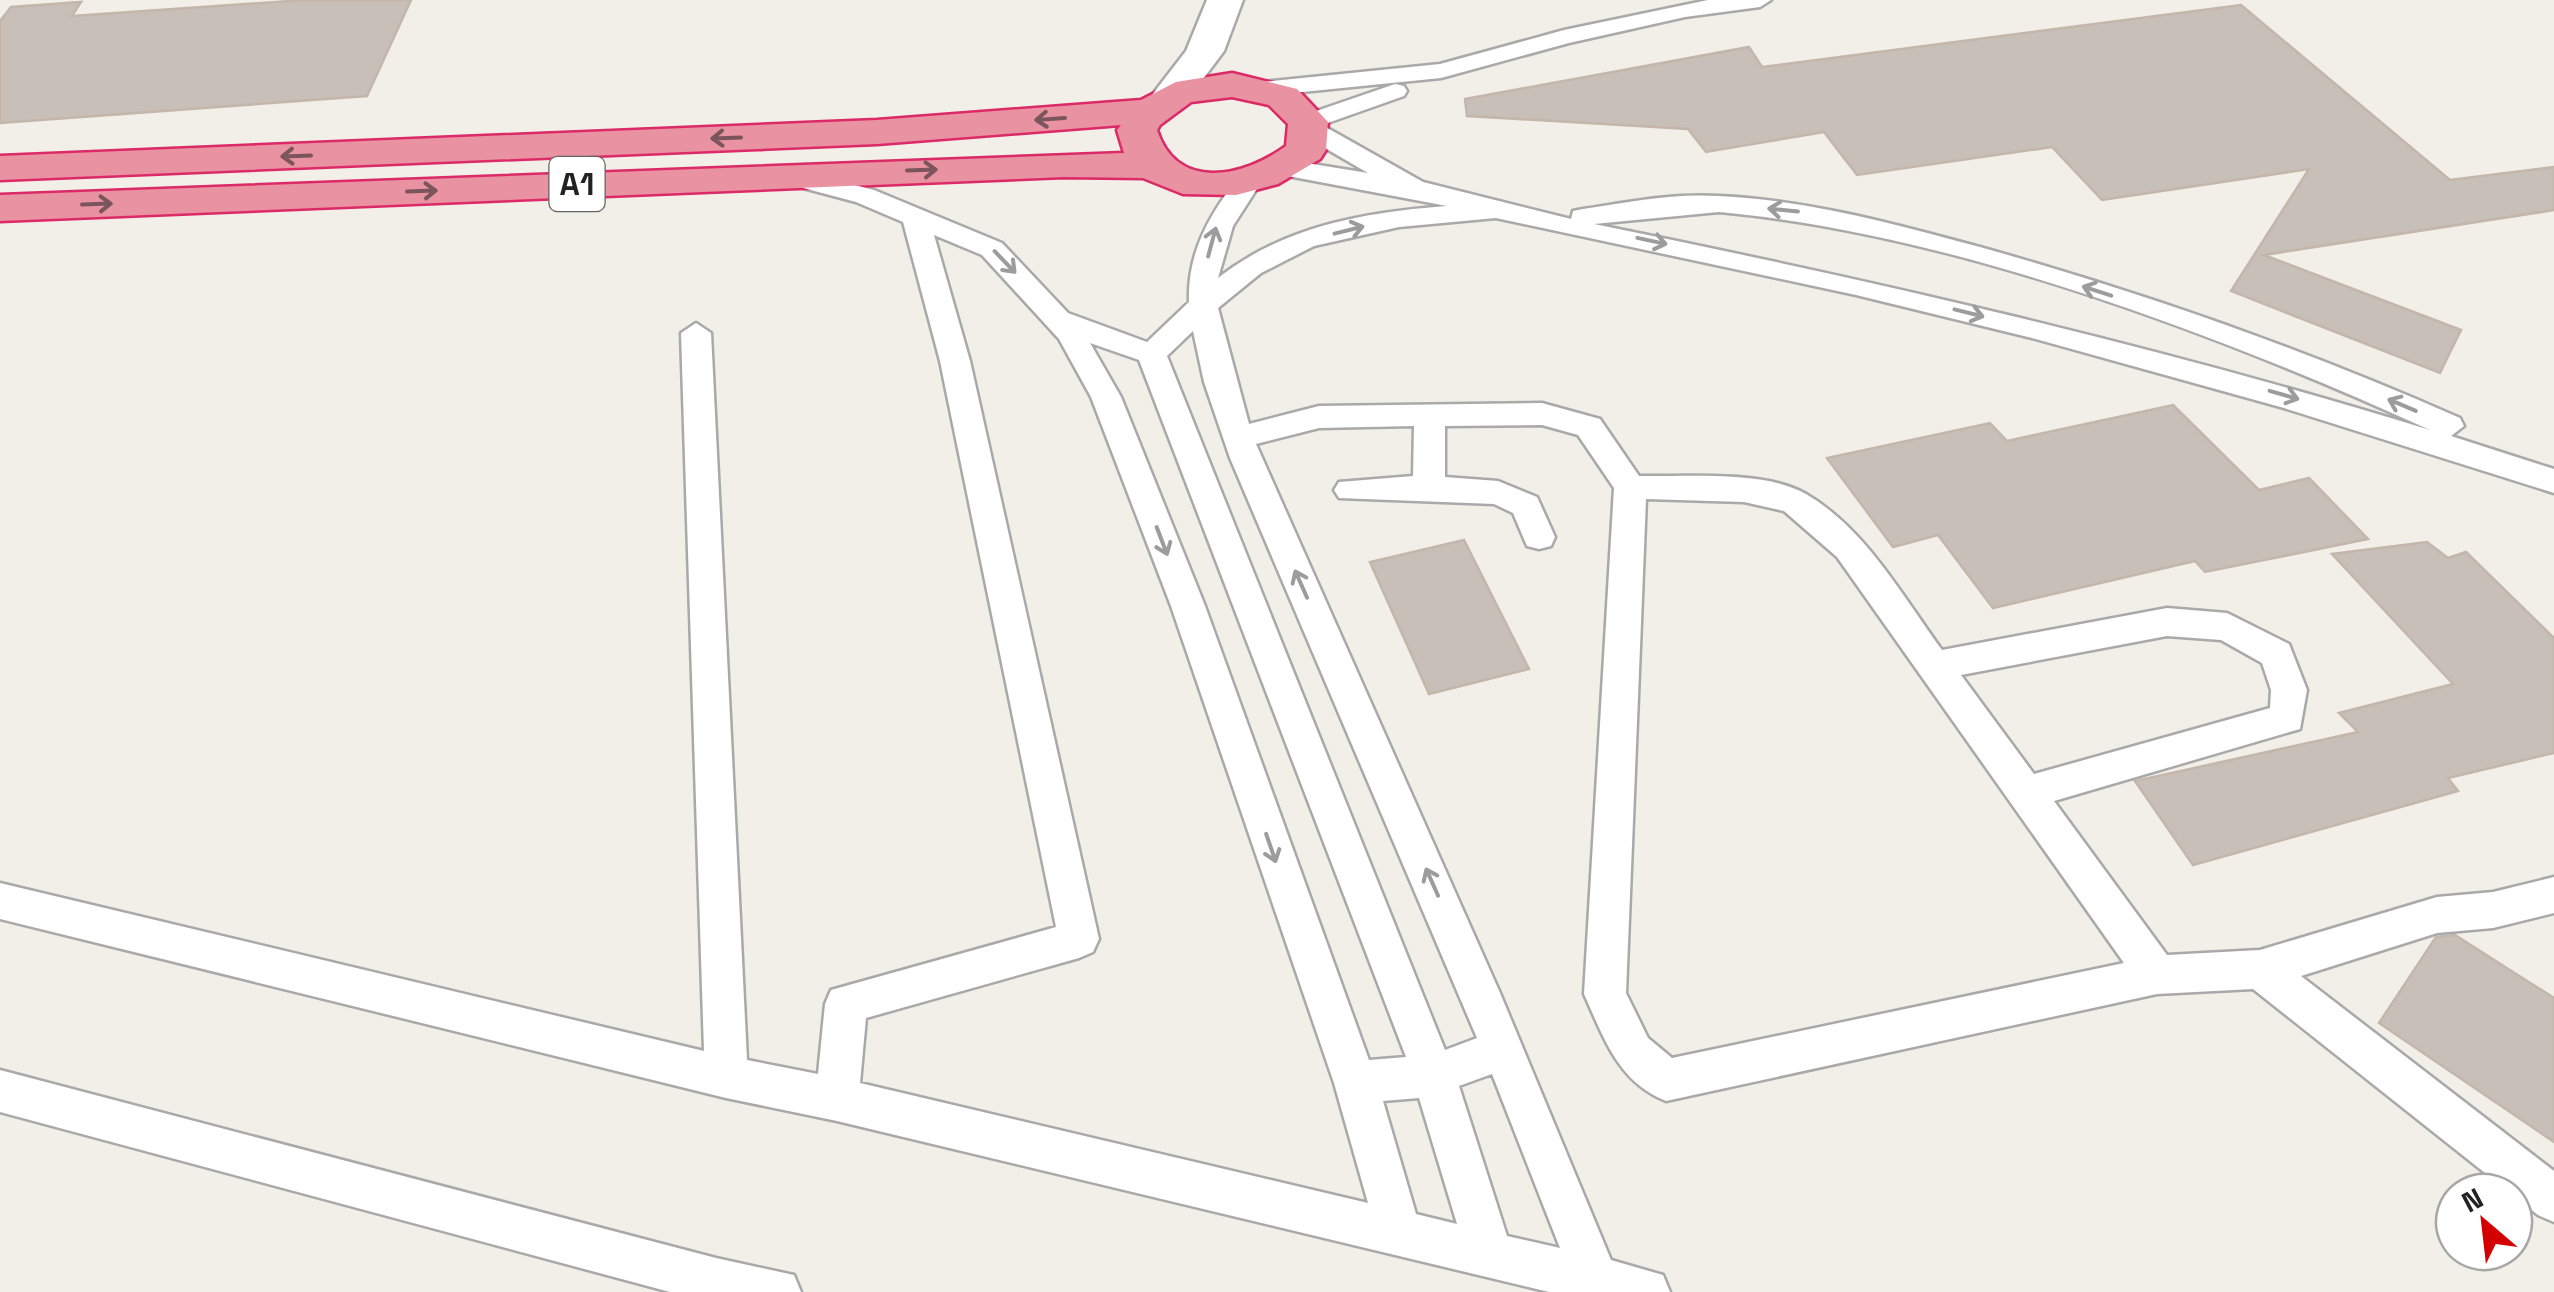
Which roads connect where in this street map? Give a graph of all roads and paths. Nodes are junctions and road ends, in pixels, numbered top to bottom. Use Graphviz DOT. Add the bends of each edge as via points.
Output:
graph roads {
  1 [pos="1760,0"];
  2 [pos="1220,17"];
  3 [pos="1442,71"];
  4 [pos="1258,88"];
  5 [pos="1159,103"];
  6 [pos="1309,126"];
  7 [pos="1153,166"];
  8 [pos="0,168"];
  9 [pos="1288,168"];
  10 [pos="786,175"];
  11 [pos="1247,184"];
  12 [pos="1414,188"];
  13 [pos="0,208"];
  14 [pos="1491,211"];
  15 [pos="915,215"];
  16 [pos="1557,221"];
  17 [pos="1203,306"];
  18 [pos="1058,320"];
  19 [pos="696,333"];
  20 [pos="1151,354"];
  21 [pos="1430,415"];
  22 [pos="1240,437"];
  23 [pos="2554,478"];
  24 [pos="1428,486"];
  25 [pos="1630,487"];
  26 [pos="1350,490"];
  27 [pos="1539,537"];
  28 [pos="1934,666"];
  29 [pos="2026,793"];
  30 [pos="2554,895"];
  31 [pos="0,901"];
  32 [pos="2260,969"];
  33 [pos="2158,975"];
  34 [pos="1503,1049"];
  35 [pos="1434,1076"];
  36 [pos="726,1077"];
  37 [pos="1356,1083"];
  38 [pos="0,1091"];
  39 [pos="836,1099"];
  40 [pos="2554,1199"];
  41 [pos="1400,1233"];
  42 [pos="1490,1255"];
  43 [pos="1596,1280"];
  44 [pos="714,1286"];
  45 [pos="777,1292"];
  46 [pos="1646,1292"];
  1 -- 3 [label="lane" via="1564,37"];
  2 -- 4 [label="street" via="1235,68"];
  2 -- 5 [label="street" via="1200,63"];
  3 -- 4 [label="lane"];
  3 -- 6 [label="lane"];
  4 -- 5 [label="highway" via="1211,85"];
  4 -- 6 [label="highway" via="1283,97"];
  5 -- 7 [label="highway" via="1137,130 1138,149"];
  5 -- 8 [label="highway, A1, one-way" via="877,132"];
  6 -- 9 [label="highway" via="1306,150"];
  6 -- 12 [label="lane"];
  10 -- 7 [label="highway, A1, one-way"];
  7 -- 11 [label="highway" via="1179,179"];
  9 -- 11 [label="highway"];
  9 -- 12 [label="lane"];
  13 -- 10 [label="highway, A1, one-way"];
  10 -- 15 [label="lane"];
  17 -- 11 [label="lane, one-way" via="1218,221"];
  12 -- 14 [label="lane"];
  14 -- 16 [label="lane"];
  17 -- 14 [label="lane, one-way" via="1253,265 1296,245 1417,215"];
  15 -- 18 [label="lane, one-way" via="992,248"];
  15 -- 39 [label="lane" via="955,361 1079,939 846,1004"];
  16 -- 23 [label="lane, one-way" via="2183,366"];
  23 -- 16 [label="lane, one-way" via="2400,404 2233,336 1880,228 1714,204"];
  17 -- 20 [label="lane"];
  17 -- 22 [label="lane"];
  18 -- 20 [label="lane"];
  18 -- 37 [label="lane, one-way" via="1106,397 1174,571"];
  19 -- 36 [label="lane"];
  20 -- 35 [label="lane"];
  21 -- 22 [label="lane" via="1319,417"];
  21 -- 24 [label="lane"];
  21 -- 25 [label="lane" via="1542,414 1588,427"];
  34 -- 22 [label="lane, one-way"];
  24 -- 26 [label="lane"];
  24 -- 27 [label="lane" via="1498,494 1526,505"];
  25 -- 28 [label="lane" via="1744,490 1794,502 1849,548"];
  25 -- 33 [label="lane" via="1604,994 1633,1053 1666,1080"];
  28 -- 29 [label="lane"];
  28 -- 29 [label="lane" via="2168,622 2227,626 2277,654 2290,690 2288,718"];
  29 -- 33 [label="lane"];
  30 -- 32 [label="lane" via="2437,915"];
  31 -- 36 [label="lane"];
  32 -- 33 [label="lane"];
  32 -- 40 [label="lane"];
  34 -- 35 [label="lane"];
  34 -- 43 [label="lane"];
  35 -- 37 [label="lane"];
  35 -- 42 [label="lane"];
  36 -- 39 [label="lane"];
  37 -- 41 [label="lane"];
  38 -- 44 [label="lane"];
  39 -- 41 [label="lane"];
  41 -- 42 [label="lane"];
  42 -- 43 [label="lane"];
  43 -- 46 [label="lane"];
  44 -- 45 [label="lane"];
}
